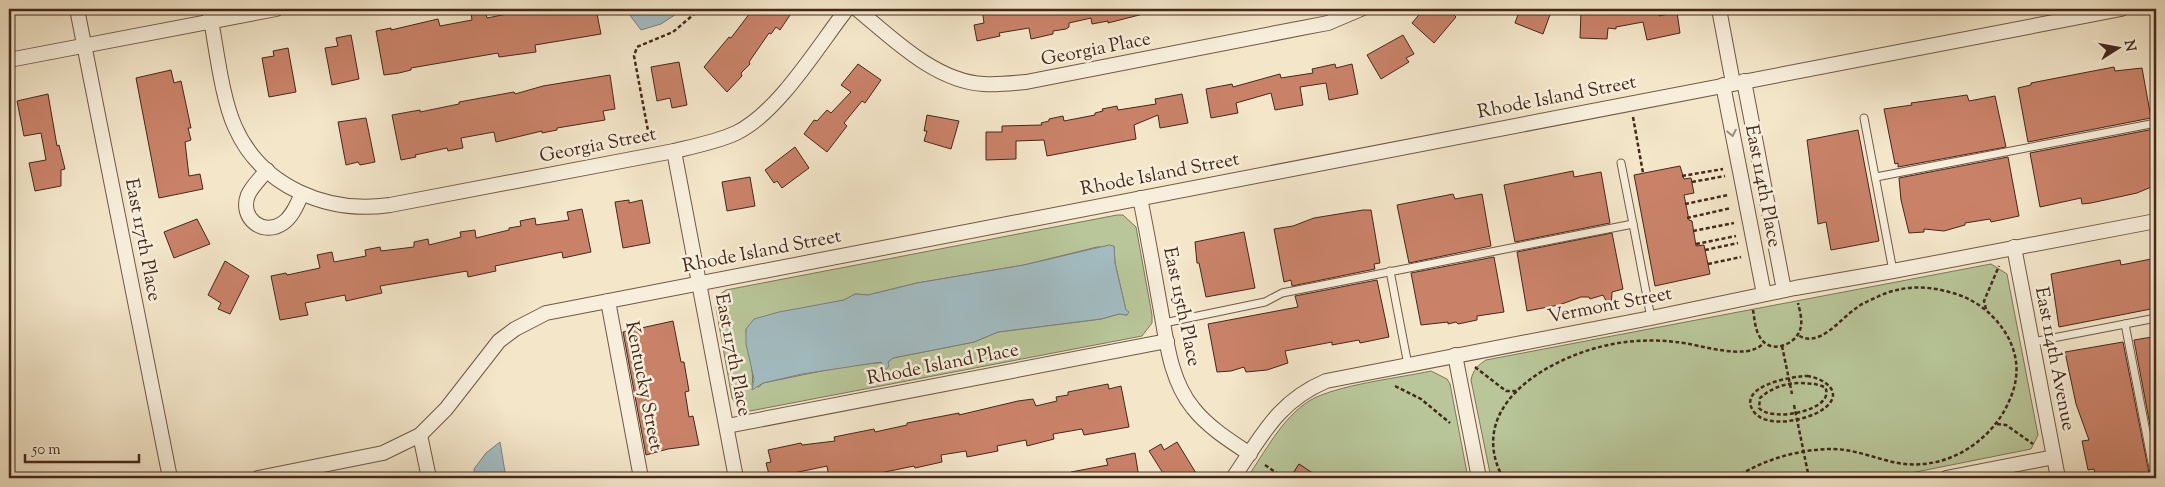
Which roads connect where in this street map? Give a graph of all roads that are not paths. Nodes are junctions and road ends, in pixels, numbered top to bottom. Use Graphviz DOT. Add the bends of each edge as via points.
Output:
graph roads {
  1 [pos="77,9"];
  2 [pos="276,9"];
  3 [pos="846,9"];
  4 [pos="857,9"];
  5 [pos="1360,9"];
  6 [pos="1719,9"];
  7 [pos="2121,9"];
  8 [pos="210,15"];
  9 [pos="85,45"];
  10 [pos="9,60"];
  11 [pos="1733,83"];
  12 [pos="1864,118"];
  13 [pos="2156,123"];
  14 [pos="674,151"];
  15 [pos="1621,163"];
  16 [pos="267,170"];
  17 [pos="1876,178"];
  18 [pos="302,194"];
  19 [pos="1140,198"];
  20 [pos="2156,221"];
  21 [pos="1633,224"];
  22 [pos="2014,247"];
  23 [pos="1390,270"];
  24 [pos="1893,271"];
  25 [pos="699,283"];
  26 [pos="1784,290"];
  27 [pos="1764,294"];
  28 [pos="608,301"];
  29 [pos="1652,318"];
  30 [pos="2156,318"];
  31 [pos="1164,323"];
  32 [pos="2125,324"];
  33 [pos="1167,341"];
  34 [pos="2032,342"];
  35 [pos="1455,356"];
  36 [pos="1408,365"];
  37 [pos="727,426"];
  38 [pos="420,435"];
  39 [pos="1250,454"];
  40 [pos="2054,458"];
  41 [pos="170,478"];
  42 [pos="258,478"];
  43 [pos="429,478"];
  44 [pos="641,478"];
  45 [pos="736,478"];
  46 [pos="1233,478"];
  47 [pos="1479,478"];
  48 [pos="1946,478"];
  49 [pos="2058,478"];
  50 [pos="2155,478"];
  1 -- 9 [label="street, East 117th Place"];
  2 -- 8 [label="street"];
  3 -- 14 [label="street, Georgia Street" via="790,84 758,119 720,139"];
  4 -- 5 [label="street, Georgia Place" via="929,66 966,81 983,84 1026,82 1328,23"];
  6 -- 11 [label="street, East 114th Place"];
  7 -- 11 [label="street, Rhode Island Street"];
  8 -- 9 [label="street"];
  8 -- 16 [label="street, Georgia Street" via="229,111 244,144"];
  9 -- 10 [label="street"];
  9 -- 41 [label="street, East 117th Place"];
  11 -- 19 [label="street, Rhode Island Street"];
  11 -- 26 [label="street, East 114th Place"];
  11 -- 27 [label="street, East 114th Place, one-way"];
  12 -- 17 [label="lane"];
  13 -- 17 [label="lane"];
  14 -- 18 [label="street, Georgia Street" via="374,207 344,207"];
  14 -- 25 [label="street, East 117th Place"];
  15 -- 21 [label="lane"];
  16 -- 18 [label="street, Georgia Street"];
  16 -- 18 [label="street" via="248,195 246,205 249,216 258,226 266,228 283,224"];
  17 -- 24 [label="lane"];
  19 -- 25 [label="street, Rhode Island Street"];
  19 -- 31 [label="street, East 115th Place"];
  20 -- 22 [label="street, Vermont Street"];
  21 -- 23 [label="lane"];
  21 -- 29 [label="lane"];
  22 -- 24 [label="street, Vermont Street"];
  22 -- 34 [label="street, East 114th Avenue"];
  23 -- 31 [label="lane" via="1282,293 1265,302"];
  23 -- 36 [label="lane"];
  24 -- 26 [label="street, Vermont Street"];
  25 -- 28 [label="street, Rhode Island Street"];
  25 -- 37 [label="street, East 117th Place"];
  26 -- 27 [label="street, Vermont Street"];
  27 -- 29 [label="street, Vermont Street"];
  28 -- 38 [label="street, Rhode Island Street" via="546,313 515,329 487,354 446,409"];
  28 -- 44 [label="street, Kentucky Street"];
  29 -- 35 [label="street, Vermont Street"];
  30 -- 32 [label="lane"];
  31 -- 33 [label="street, East 115th Place"];
  32 -- 34 [label="lane"];
  32 -- 50 [label="lane"];
  33 -- 37 [label="street, Rhode Island Place"];
  33 -- 39 [label="street, East 115th Place" via="1174,371 1192,408 1208,425"];
  34 -- 40 [label="street, East 114th Avenue"];
  35 -- 36 [label="street, Vermont Street"];
  35 -- 47 [label="street"];
  36 -- 39 [label="street, Vermont Street" via="1326,381 1301,392 1280,412"];
  37 -- 45 [label="street, East 117th Place"];
  38 -- 42 [label="street, Rhode Island Street" via="383,453"];
  38 -- 43 [label="street"];
  39 -- 46 [label="street, Vermont Street"];
  40 -- 48 [label="street"];
  40 -- 49 [label="street, East 114th Avenue"];
}
